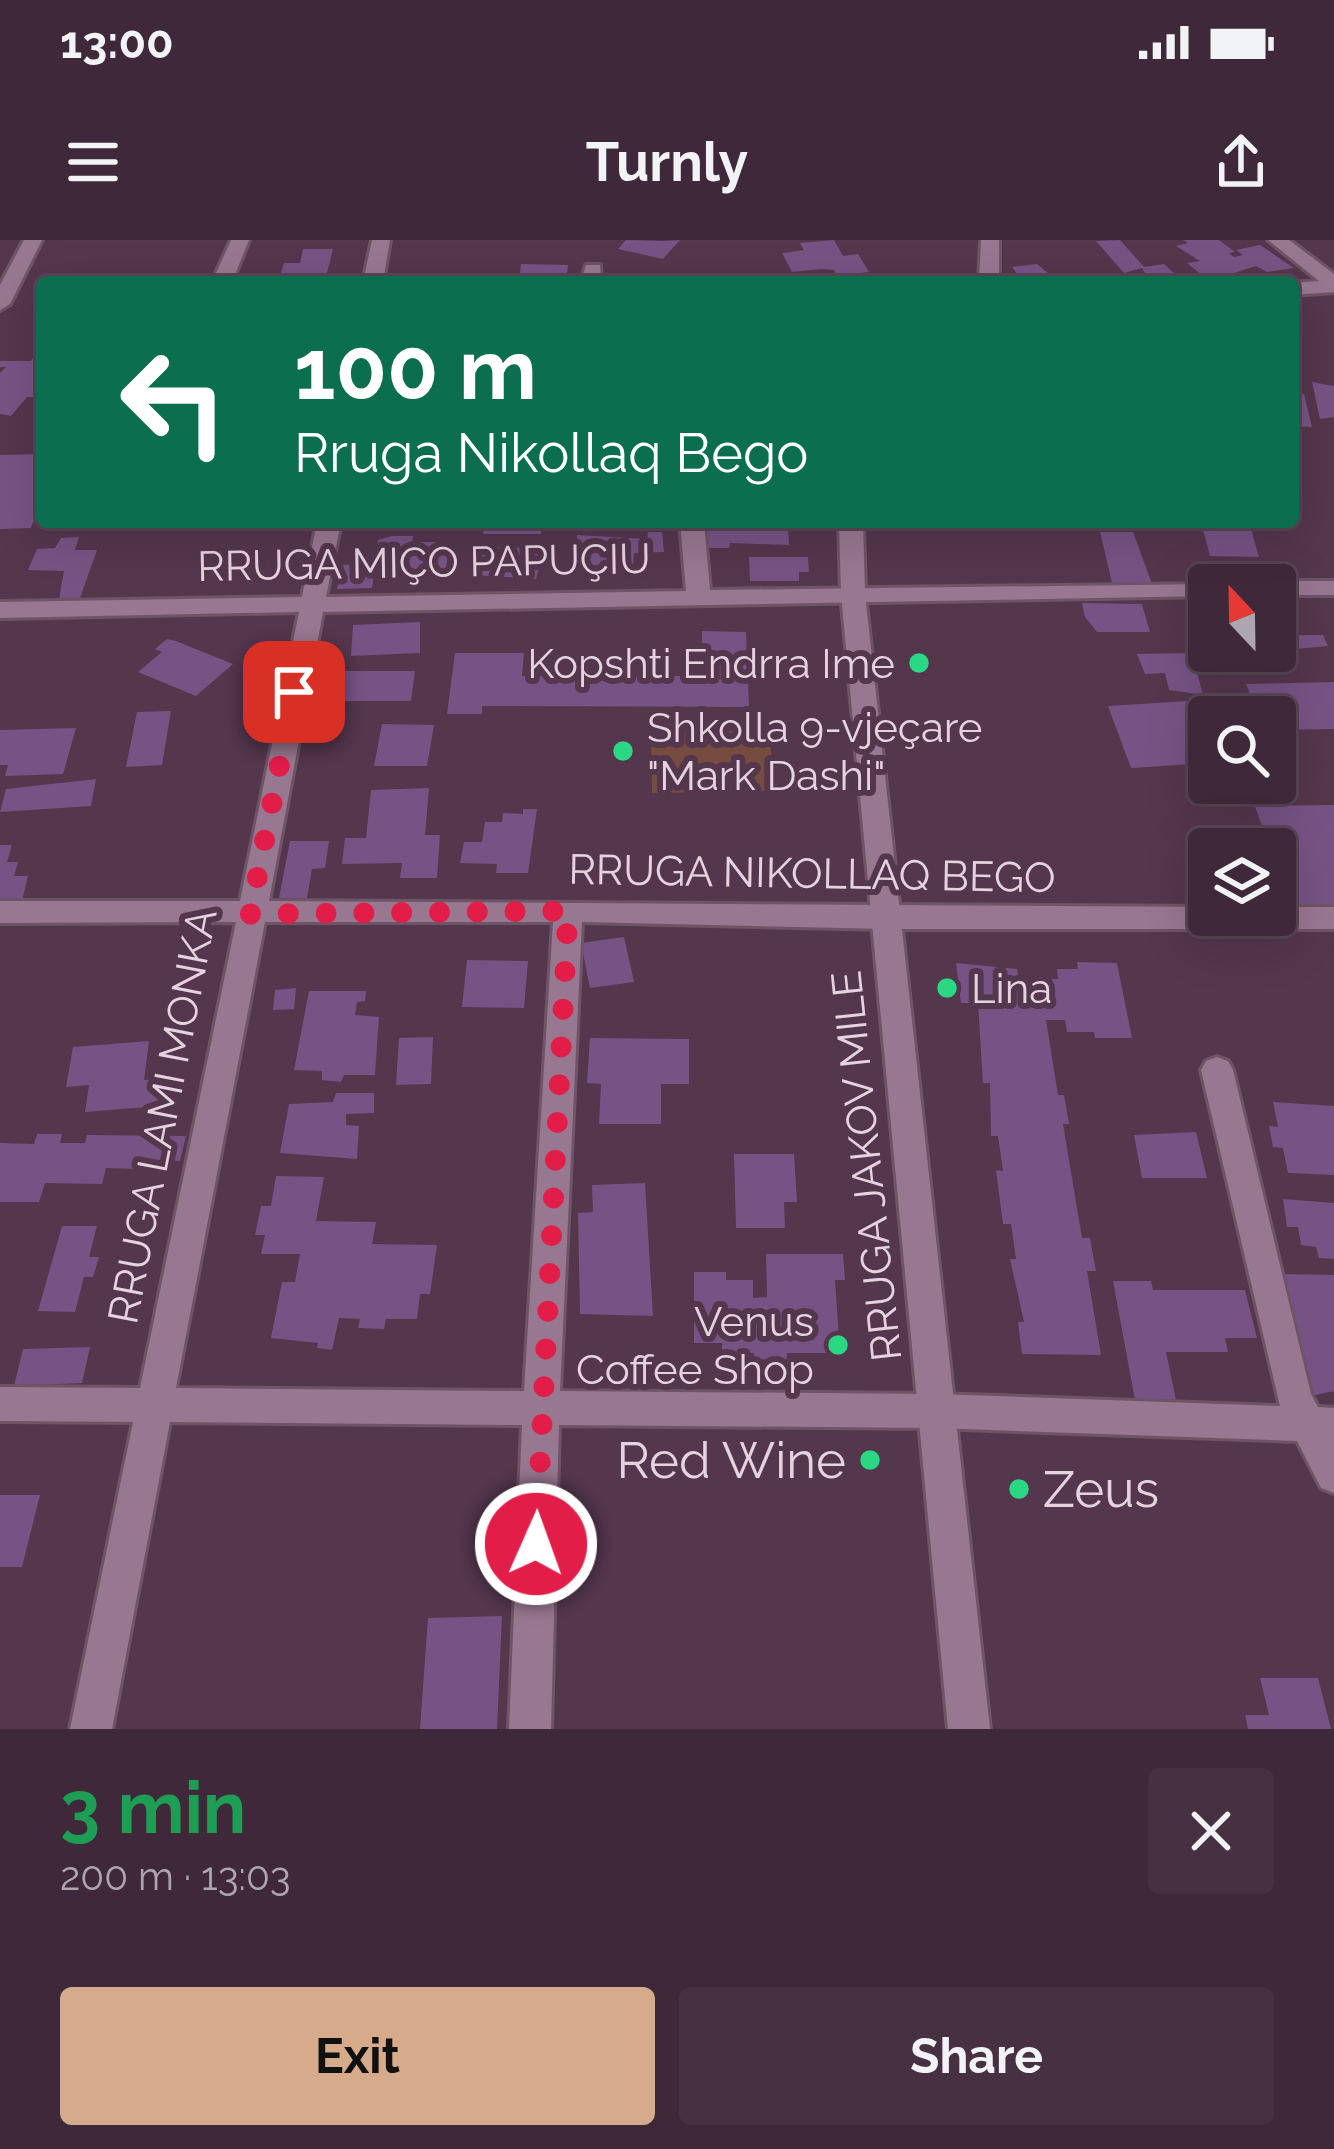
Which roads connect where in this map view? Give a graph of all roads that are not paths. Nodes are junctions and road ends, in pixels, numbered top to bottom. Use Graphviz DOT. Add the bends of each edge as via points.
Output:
graph roads {
  1 [pos="33,240"];
  2 [pos="240,240"];
  3 [pos="381,240"];
  4 [pos="990,240"];
  5 [pos="1276,240"];
  6 [pos="225,276"];
  7 [pos="375,276"];
  8 [pos="989,276"];
  9 [pos="1334,284"];
  10 [pos="1299,289"];
  11 [pos="0,304"];
  12 [pos="328,528"];
  13 [pos="692,528"];
  14 [pos="851,528"];
  15 [pos="1188,589"];
  16 [pos="1296,589"];
  17 [pos="1333,590"];
  18 [pos="853,594"];
  19 [pos="698,596"];
  20 [pos="311,604"];
  21 [pos="0,610"];
  22 [pos="568,911"];
  23 [pos="0,912"];
  24 [pos="250,914"];
  25 [pos="886,918"];
  26 [pos="1334,918"];
  27 [pos="1217,1070"];
  28 [pos="0,1403"];
  29 [pos="541,1404"];
  30 [pos="155,1405"];
  31 [pos="936,1411"];
  32 [pos="1320,1425"];
  33 [pos="1334,1475"];
  34 [pos="91,1729"];
  35 [pos="530,1729"];
  36 [pos="969,1729"];
  1 -- 11 [label="street"];
  2 -- 6 [label="street"];
  3 -- 7 [label="street"];
  4 -- 8 [label="street"];
  5 -- 9 [label="street"];
  9 -- 10 [label="street"];
  12 -- 20 [label="street, RRUGA LAMI MONKA"];
  13 -- 19 [label="street"];
  14 -- 18 [label="street, RRUGA JAKOV MILE"];
  15 -- 18 [label="street, RRUGA MIÇO PAPUÇIU"];
  16 -- 17 [label="street"];
  18 -- 19 [label="street, RRUGA MIÇO PAPUÇIU"];
  18 -- 25 [label="street, RRUGA JAKOV MILE"];
  19 -- 20 [label="street, RRUGA MIÇO PAPUÇIU"];
  20 -- 21 [label="street, RRUGA MIÇO PAPUÇIU"];
  20 -- 24 [label="street, RRUGA LAMI MONKA"];
  22 -- 24 [label="street, RRUGA NIKOLLAQ BEGO"];
  22 -- 25 [label="street, RRUGA NIKOLLAQ BEGO"];
  22 -- 29 [label="street"];
  23 -- 24 [label="street, RRUGA NIKOLLAQ BEGO"];
  24 -- 30 [label="street, RRUGA LAMI MONKA"];
  25 -- 26 [label="street, RRUGA NIKOLLAQ BEGO"];
  25 -- 31 [label="street, RRUGA JAKOV MILE"];
  27 -- 32 [label="street" via="1286,1369"];
  28 -- 30 [label="street"];
  29 -- 30 [label="street"];
  29 -- 31 [label="street"];
  29 -- 35 [label="street"];
  30 -- 34 [label="street, RRUGA LAMI MONKA"];
  31 -- 32 [label="street"];
  31 -- 36 [label="street, RRUGA JAKOV MILE"];
  32 -- 33 [label="street"];
}
